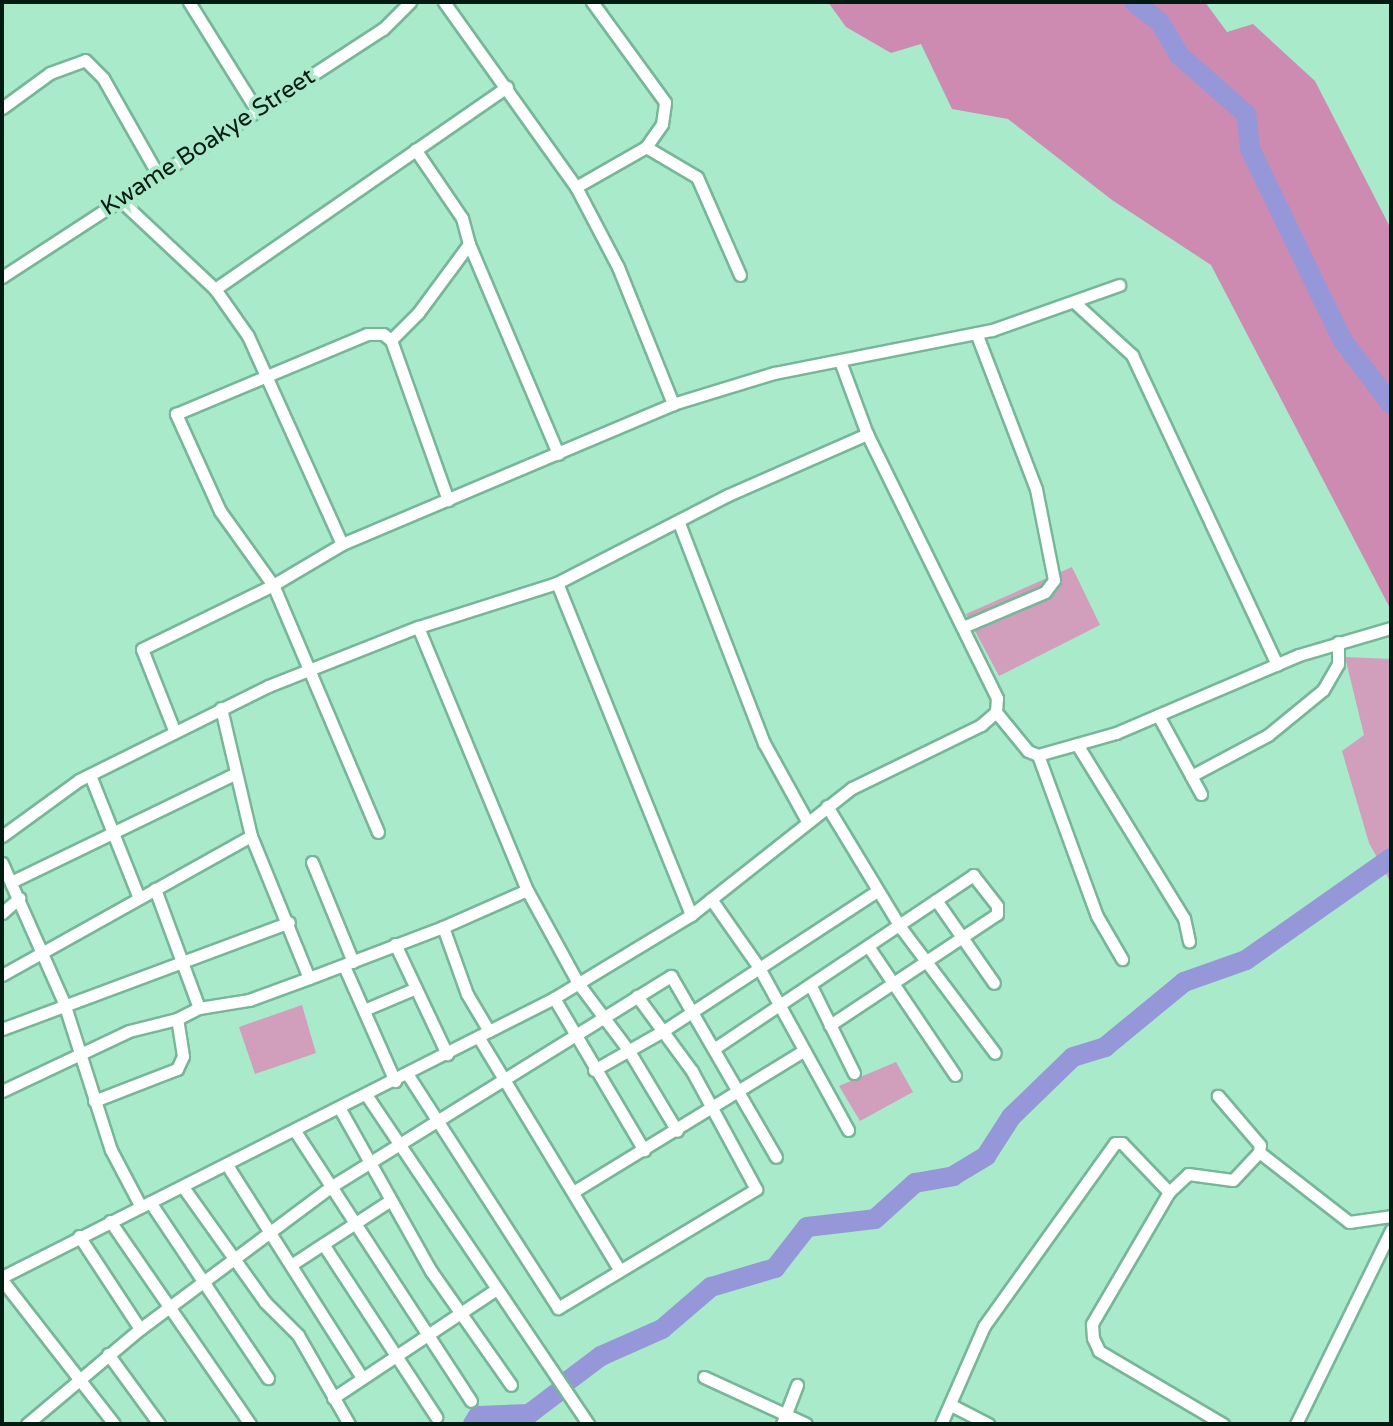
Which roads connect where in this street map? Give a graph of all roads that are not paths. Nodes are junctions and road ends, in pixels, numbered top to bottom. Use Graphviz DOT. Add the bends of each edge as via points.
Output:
graph roads {
  1 [pos="189,2"];
  2 [pos="410,2"];
  3 [pos="444,2"];
  4 [pos="592,2"];
  5 [pos="507,87"];
  6 [pos="2,108"];
  7 [pos="257,111"];
  8 [pos="646,147"];
  9 [pos="415,149"];
  10 [pos="158,175"];
  11 [pos="576,187"];
  12 [pos="119,199"];
  13 [pos="469,244"];
  14 [pos="4,272"];
  15 [pos="740,275"];
  16 [pos="1119,285"];
  17 [pos="215,289"];
  18 [pos="1074,302"];
  19 [pos="976,333"];
  20 [pos="391,340"];
  21 [pos="840,361"];
  22 [pos="268,379"];
  23 [pos="673,404"];
  24 [pos="867,434"];
  25 [pos="558,454"];
  26 [pos="448,500"];
  27 [pos="679,523"];
  28 [pos="342,544"];
  29 [pos="557,583"];
  30 [pos="273,585"];
  31 [pos="418,627"];
  32 [pos="963,627"];
  33 [pos="1391,628"];
  34 [pos="1338,642"];
  35 [pos="1277,665"];
  36 [pos="307,672"];
  37 [pos="221,708"];
  38 [pos="996,712"];
  39 [pos="1158,715"];
  40 [pos="174,730"];
  41 [pos="1078,746"];
  42 [pos="1038,755"];
  43 [pos="234,774"];
  44 [pos="90,775"];
  45 [pos="1191,776"];
  46 [pos="1201,794"];
  47 [pos="827,806"];
  48 [pos="807,821"];
  49 [pos="378,832"];
  50 [pos="111,834"];
  51 [pos="2,836"];
  52 [pos="251,836"];
  53 [pos="312,862"];
  54 [pos="2,863"];
  55 [pos="11,882"];
  56 [pos="155,889"];
  57 [pos="527,890"];
  58 [pos="877,891"];
  59 [pos="19,898"];
  60 [pos="139,898"];
  61 [pos="711,899"];
  62 [pos="936,900"];
  63 [pos="2,913"];
  64 [pos="691,915"];
  65 [pos="289,922"];
  66 [pos="443,927"];
  67 [pos="901,928"];
  68 [pos="963,937"];
  69 [pos="1189,941"];
  70 [pos="395,944"];
  71 [pos="870,949"];
  72 [pos="42,950"];
  73 [pos="1122,959"];
  74 [pos="182,963"];
  75 [pos="924,963"];
  76 [pos="348,964"];
  77 [pos="758,966"];
  78 [pos="2,975"];
  79 [pos="309,978"];
  80 [pos="578,983"];
  81 [pos="895,983"];
  82 [pos="994,983"];
  83 [pos="811,986"];
  84 [pos="416,988"];
  85 [pos="637,996"];
  86 [pos="554,998"];
  87 [pos="64,1003"];
  88 [pos="199,1008"];
  89 [pos="777,1008"];
  90 [pos="364,1010"];
  91 [pos="692,1010"];
  92 [pos="604,1016"];
  93 [pos="177,1019"];
  94 [pos="830,1025"];
  95 [pos="2,1029"];
  96 [pos="663,1031"];
  97 [pos="484,1035"];
  98 [pos="573,1035"];
  99 [pos="715,1048"];
  100 [pos="629,1051"];
  101 [pos="803,1051"];
  102 [pos="995,1053"];
  103 [pos="447,1054"];
  104 [pos="83,1056"];
  105 [pos="594,1070"];
  106 [pos="854,1073"];
  107 [pos="408,1075"];
  108 [pos="955,1075"];
  109 [pos="504,1079"];
  110 [pos="395,1081"];
  111 [pos="2,1091"];
  112 [pos="740,1092"];
  113 [pos="367,1096"];
  114 [pos="1218,1096"];
  115 [pos="94,1101"];
  116 [pos="340,1109"];
  117 [pos="709,1111"];
  118 [pos="436,1120"];
  119 [pos="848,1130"];
  120 [pos="295,1131"];
  121 [pos="677,1131"];
  122 [pos="399,1145"];
  123 [pos="644,1150"];
  124 [pos="1259,1152"];
  125 [pos="776,1157"];
  126 [pos="367,1163"];
  127 [pos="227,1165"];
  128 [pos="332,1186"];
  129 [pos="183,1187"];
  130 [pos="573,1192"];
  131 [pos="1169,1192"];
  132 [pos="389,1201"];
  133 [pos="145,1205"];
  134 [pos="1391,1216"];
  135 [pos="110,1221"];
  136 [pos="356,1222"];
  137 [pos="1391,1230"];
  138 [pos="271,1231"];
  139 [pos="79,1236"];
  140 [pos="323,1244"];
  141 [pos="234,1260"];
  142 [pos="294,1263"];
  143 [pos="620,1271"];
  144 [pos="2,1279"];
  145 [pos="204,1283"];
  146 [pos="495,1290"];
  147 [pos="171,1307"];
  148 [pos="461,1313"];
  149 [pos="140,1329"];
  150 [pos="427,1335"];
  151 [pos="108,1354"];
  152 [pos="397,1357"];
  153 [pos="704,1377"];
  154 [pos="79,1378"];
  155 [pos="268,1378"];
  156 [pos="362,1378"];
  157 [pos="511,1385"];
  158 [pos="797,1385"];
  159 [pos="333,1398"];
  160 [pos="471,1401"];
  161 [pos="951,1405"];
  162 [pos="436,1417"];
  163 [pos="784,1420"];
  164 [pos="27,1424"];
  165 [pos="114,1424"];
  166 [pos="159,1424"];
  167 [pos="250,1424"];
  168 [pos="349,1424"];
  169 [pos="588,1424"];
  170 [pos="806,1424"];
  171 [pos="941,1424"];
  172 [pos="988,1424"];
  173 [pos="1223,1424"];
  174 [pos="1296,1424"];
  1 -- 7 [label="street"];
  2 -- 7 [label="street, Kwame Boakye Street" via="383,29"];
  3 -- 5 [label="street"];
  4 -- 8 [label="street" via="665,102 662,124"];
  5 -- 9 [label="street"];
  5 -- 11 [label="street"];
  6 -- 10 [label="street" via="50,73 85,60 103,78"];
  7 -- 10 [label="street, Kwame Boakye Street"];
  8 -- 11 [label="street"];
  8 -- 15 [label="street" via="697,177"];
  9 -- 13 [label="street" via="462,218"];
  9 -- 17 [label="street"];
  10 -- 12 [label="street, Kwame Boakye Street"];
  11 -- 23 [label="street" via="618,267"];
  12 -- 14 [label="street, Kwame Boakye Street"];
  12 -- 17 [label="street"];
  13 -- 20 [label="street"];
  13 -- 25 [label="street"];
  16 -- 18 [label="street"];
  17 -- 22 [label="street" via="248,336"];
  18 -- 19 [label="street"];
  18 -- 35 [label="street" via="1132,355"];
  19 -- 21 [label="street"];
  19 -- 32 [label="street" via="1036,489 1054,580 1045,592"];
  20 -- 22 [label="street" via="367,334"];
  20 -- 26 [label="street"];
  21 -- 23 [label="street" via="774,373"];
  21 -- 24 [label="street"];
  22 -- 28 [label="street"];
  22 -- 30 [label="street" via="176,414 220,511"];
  23 -- 25 [label="street"];
  24 -- 27 [label="street" via="728,495"];
  24 -- 32 [label="street"];
  25 -- 26 [label="street"];
  26 -- 28 [label="street"];
  27 -- 29 [label="street"];
  27 -- 48 [label="street" via="764,743"];
  28 -- 30 [label="street"];
  29 -- 31 [label="street"];
  29 -- 64 [label="street"];
  30 -- 36 [label="street"];
  30 -- 40 [label="street" via="142,649"];
  31 -- 36 [label="street"];
  31 -- 57 [label="street"];
  32 -- 38 [label="street" via="997,698"];
  33 -- 34 [label="street"];
  34 -- 35 [label="street"];
  34 -- 45 [label="street" via="1338,664 1323,690 1268,735"];
  35 -- 39 [label="street"];
  36 -- 37 [label="street"];
  36 -- 49 [label="street"];
  37 -- 40 [label="street"];
  37 -- 43 [label="street"];
  38 -- 42 [label="street" via="1028,751"];
  38 -- 47 [label="street"];
  39 -- 41 [label="street"];
  39 -- 45 [label="street"];
  40 -- 44 [label="street"];
  41 -- 42 [label="street"];
  41 -- 69 [label="street" via="1184,918"];
  42 -- 73 [label="street" via="1097,916"];
  43 -- 50 [label="street"];
  43 -- 52 [label="street"];
  44 -- 50 [label="street"];
  44 -- 51 [label="street"];
  45 -- 46 [label="street"];
  47 -- 48 [label="street"];
  47 -- 58 [label="street"];
  48 -- 61 [label="street"];
  50 -- 55 [label="street"];
  50 -- 60 [label="street"];
  52 -- 56 [label="street"];
  52 -- 65 [label="street"];
  53 -- 76 [label="street"];
  54 -- 55 [label="street"];
  55 -- 59 [label="street"];
  56 -- 60 [label="street"];
  56 -- 74 [label="street"];
  57 -- 66 [label="street"];
  57 -- 80 [label="street"];
  58 -- 67 [label="street"];
  58 -- 77 [label="street"];
  59 -- 63 [label="street"];
  59 -- 72 [label="street"];
  60 -- 72 [label="street"];
  61 -- 64 [label="street"];
  61 -- 77 [label="street"];
  62 -- 67 [label="street"];
  62 -- 68 [label="street"];
  62 -- 68 [label="street" via="965,877 973,875 982,884 998,910"];
  64 -- 80 [label="street"];
  65 -- 74 [label="street"];
  65 -- 79 [label="street"];
  66 -- 70 [label="street"];
  66 -- 97 [label="street"];
  67 -- 71 [label="street"];
  67 -- 75 [label="street"];
  68 -- 75 [label="street"];
  68 -- 82 [label="street"];
  70 -- 76 [label="street"];
  70 -- 84 [label="street"];
  71 -- 81 [label="street"];
  71 -- 83 [label="street"];
  72 -- 78 [label="street"];
  72 -- 87 [label="street"];
  74 -- 87 [label="street"];
  74 -- 88 [label="street"];
  75 -- 81 [label="street"];
  75 -- 102 [label="street"];
  76 -- 79 [label="street"];
  76 -- 90 [label="street"];
  77 -- 89 [label="street"];
  77 -- 91 [label="street"];
  79 -- 88 [label="street" via="249,1000"];
  80 -- 86 [label="street"];
  80 -- 92 [label="street"];
  81 -- 94 [label="street"];
  81 -- 108 [label="street"];
  83 -- 89 [label="street"];
  83 -- 94 [label="street"];
  84 -- 90 [label="street"];
  84 -- 103 [label="street"];
  85 -- 91 [label="street" via="671,976"];
  85 -- 92 [label="street"];
  85 -- 96 [label="street"];
  86 -- 97 [label="street"];
  86 -- 98 [label="street"];
  87 -- 95 [label="street"];
  87 -- 104 [label="street"];
  88 -- 93 [label="street"];
  89 -- 99 [label="street"];
  89 -- 101 [label="street"];
  90 -- 110 [label="street"];
  91 -- 96 [label="street"];
  91 -- 99 [label="street"];
  92 -- 98 [label="street"];
  92 -- 100 [label="street"];
  93 -- 104 [label="street" via="129,1031"];
  93 -- 115 [label="street" via="183,1056 177,1069"];
  94 -- 106 [label="street"];
  96 -- 100 [label="street"];
  96 -- 117 [label="street" via="698,1082"];
  97 -- 103 [label="street"];
  97 -- 109 [label="street"];
  98 -- 105 [label="street"];
  98 -- 109 [label="street"];
  99 -- 112 [label="street"];
  100 -- 105 [label="street"];
  100 -- 121 [label="street"];
  101 -- 112 [label="street"];
  101 -- 119 [label="street"];
  103 -- 107 [label="street"];
  104 -- 111 [label="street"];
  104 -- 115 [label="street"];
  105 -- 123 [label="street"];
  107 -- 110 [label="street"];
  107 -- 118 [label="street"];
  109 -- 118 [label="street"];
  109 -- 130 [label="street"];
  110 -- 113 [label="street"];
  112 -- 117 [label="street"];
  112 -- 125 [label="street"];
  113 -- 116 [label="street"];
  113 -- 122 [label="street"];
  114 -- 124 [label="street" via="1260,1145"];
  115 -- 133 [label="street" via="111,1150"];
  116 -- 120 [label="street"];
  116 -- 126 [label="street"];
  117 -- 121 [label="street"];
  117 -- 143 [label="street" via="755,1191"];
  118 -- 122 [label="street"];
  118 -- 143 [label="street" via="555,1308"];
  120 -- 127 [label="street"];
  120 -- 128 [label="street"];
  121 -- 123 [label="street"];
  122 -- 126 [label="street"];
  122 -- 146 [label="street"];
  123 -- 130 [label="street"];
  124 -- 131 [label="street" via="1233,1180 1188,1174"];
  124 -- 134 [label="street" via="1349,1222"];
  126 -- 128 [label="street"];
  126 -- 132 [label="street"];
  127 -- 129 [label="street"];
  127 -- 138 [label="street"];
  128 -- 136 [label="street"];
  128 -- 138 [label="street"];
  129 -- 133 [label="street"];
  129 -- 141 [label="street"];
  130 -- 143 [label="street"];
  131 -- 161 [label="street" via="1122,1143 1109,1145 984,1326"];
  131 -- 173 [label="street" via="1092,1324 1093,1338 1099,1351"];
  132 -- 136 [label="street"];
  132 -- 148 [label="street"];
  133 -- 135 [label="street"];
  133 -- 145 [label="street"];
  135 -- 139 [label="street"];
  135 -- 147 [label="street"];
  136 -- 140 [label="street"];
  136 -- 150 [label="street"];
  137 -- 174 [label="street"];
  138 -- 141 [label="street"];
  138 -- 142 [label="street"];
  139 -- 144 [label="street"];
  139 -- 149 [label="street"];
  140 -- 142 [label="street"];
  140 -- 152 [label="street"];
  141 -- 145 [label="street"];
  141 -- 159 [label="street" via="298,1335"];
  142 -- 156 [label="street"];
  144 -- 154 [label="street"];
  145 -- 147 [label="street"];
  145 -- 155 [label="street"];
  146 -- 148 [label="street"];
  146 -- 169 [label="street"];
  147 -- 149 [label="street"];
  147 -- 167 [label="street"];
  148 -- 150 [label="street"];
  148 -- 157 [label="street"];
  149 -- 151 [label="street"];
  150 -- 152 [label="street"];
  150 -- 160 [label="street"];
  151 -- 154 [label="street"];
  151 -- 166 [label="street"];
  152 -- 156 [label="street"];
  152 -- 162 [label="street"];
  153 -- 163 [label="street"];
  154 -- 164 [label="street"];
  154 -- 165 [label="street"];
  156 -- 159 [label="street"];
  158 -- 163 [label="street"];
  159 -- 168 [label="street"];
  161 -- 171 [label="street"];
  161 -- 172 [label="street"];
  163 -- 170 [label="street"];
}
